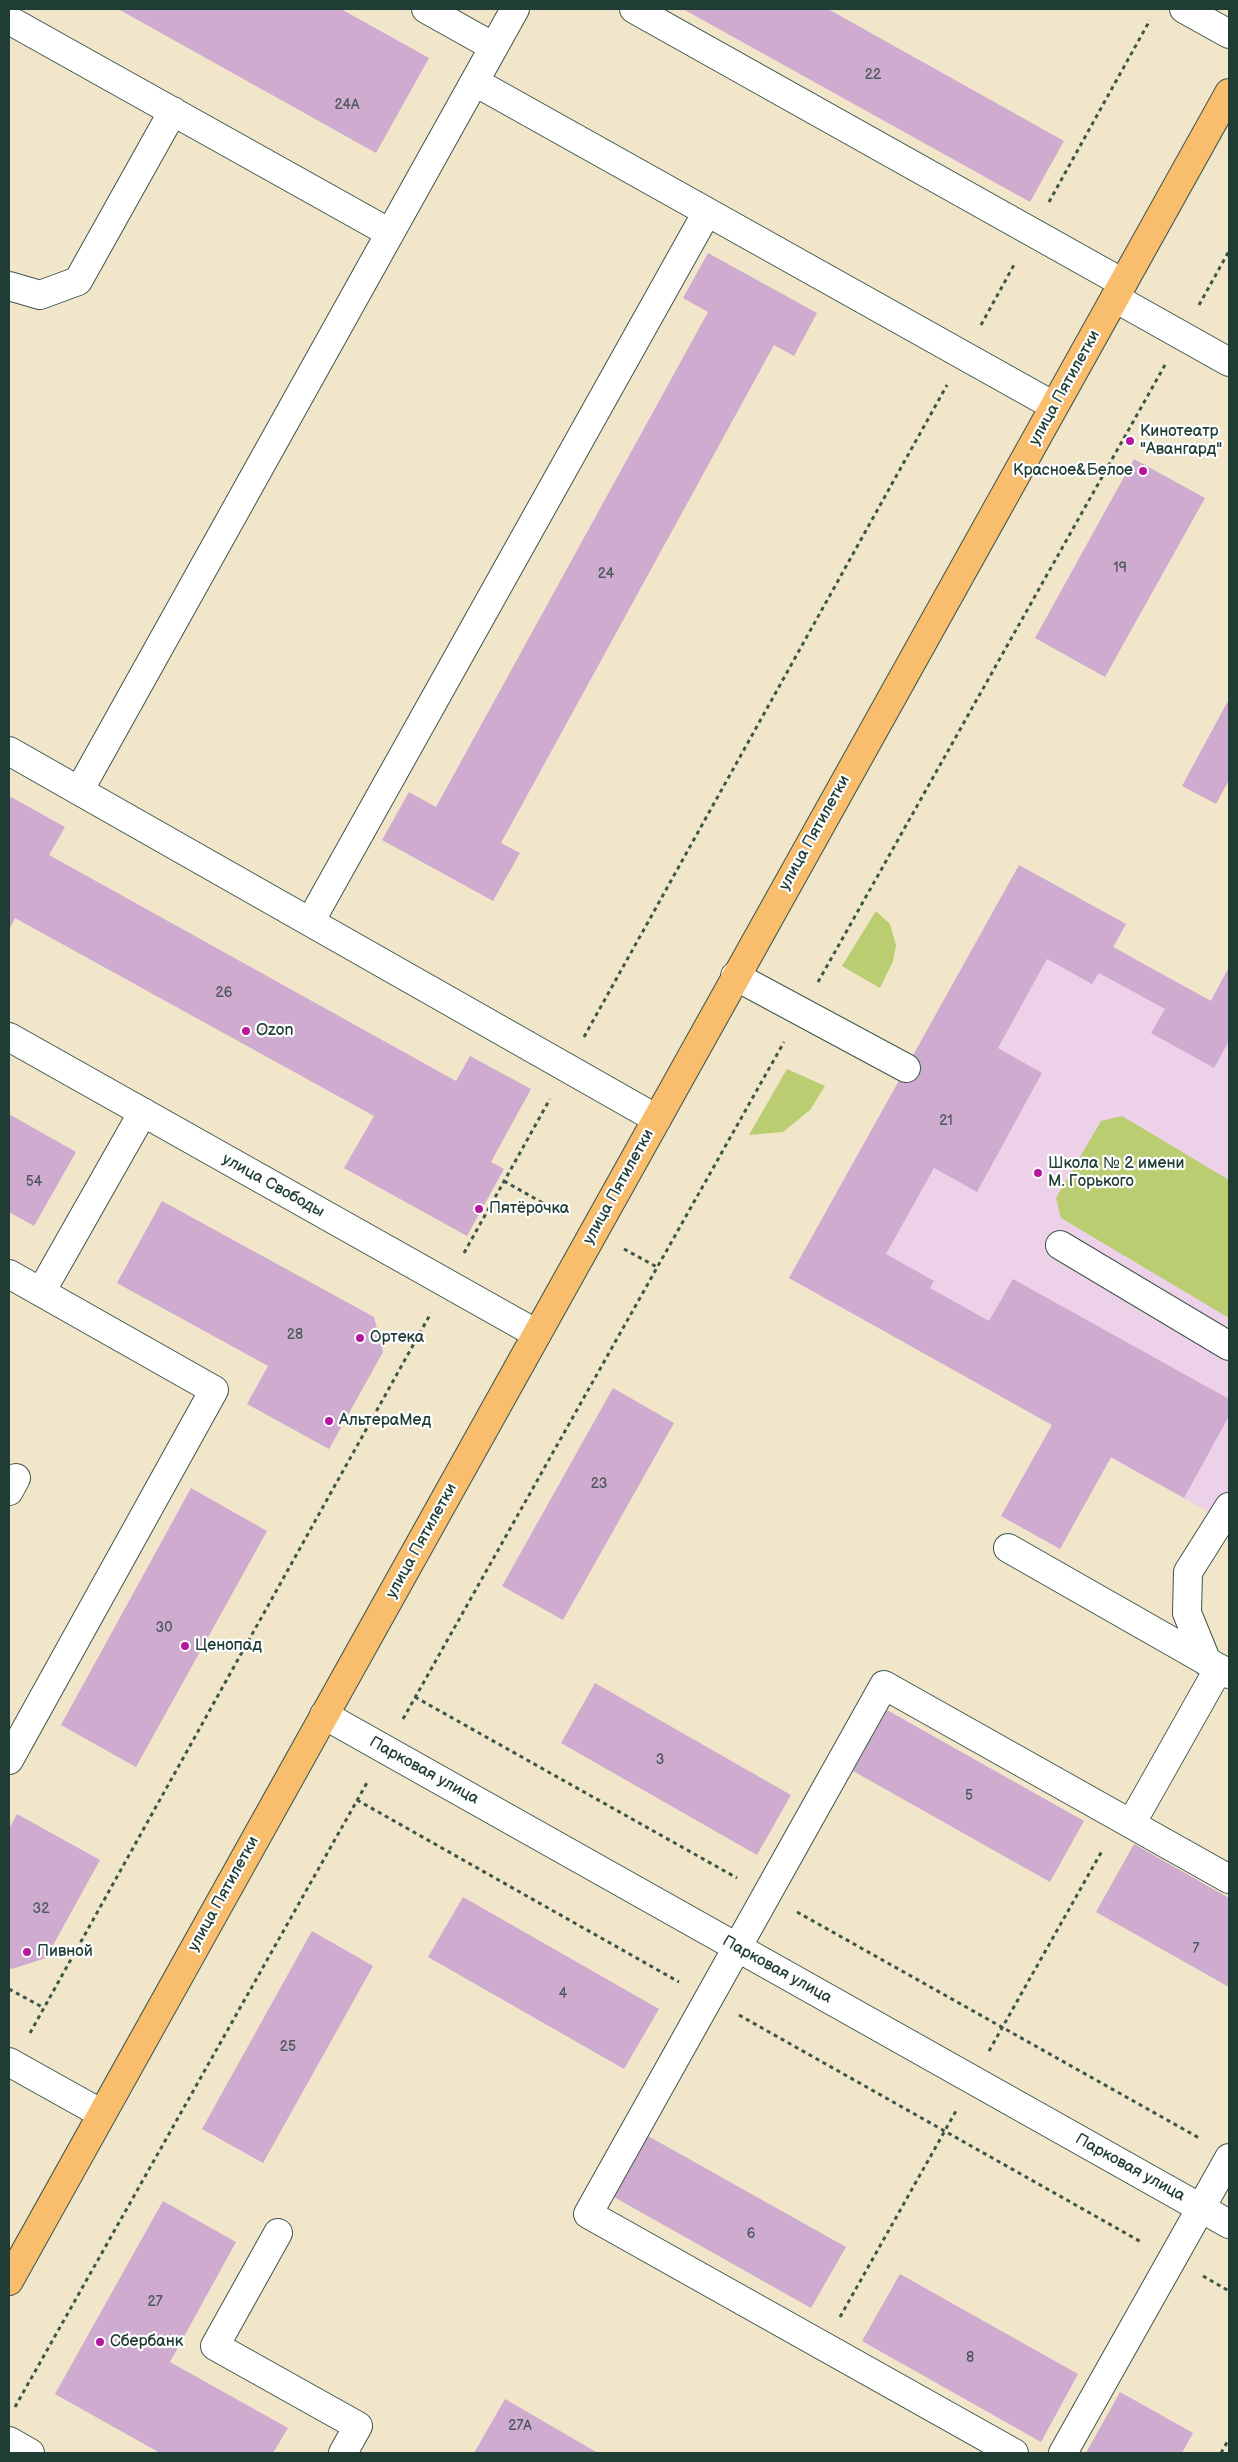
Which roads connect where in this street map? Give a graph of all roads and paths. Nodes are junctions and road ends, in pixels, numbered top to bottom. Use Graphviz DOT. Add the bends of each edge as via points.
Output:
graph roads {
  1 [pos="426,9"];
  2 [pos="515,9"];
  3 [pos="634,9"];
  4 [pos="1184,9"];
  5 [pos="9,20"];
  6 [pos="1229,34"];
  7 [pos="494,47"];
  8 [pos="475,82"];
  9 [pos="1229,93"];
  10 [pos="173,111"];
  11 [pos="707,212"];
  12 [pos="390,233"];
  13 [pos="1229,251"];
  14 [pos="9,286"];
  15 [pos="1119,290"];
  16 [pos="1182,335"];
  17 [pos="1229,362"];
  18 [pos="1054,406"];
  19 [pos="9,751"];
  20 [pos="79,791"];
  21 [pos="310,922"];
  22 [pos="735,976"];
  23 [pos="801,1012"];
  24 [pos="9,1037"];
  25 [pos="906,1068"];
  26 [pos="143,1112"];
  27 [pos="657,1119"];
  28 [pos="1060,1245"];
  29 [pos="9,1274"];
  30 [pos="42,1292"];
  31 [pos="537,1334"];
  32 [pos="1229,1346"];
  33 [pos="1229,1506"];
  34 [pos="1008,1548"];
  35 [pos="1219,1668"];
  36 [pos="415,1697"];
  37 [pos="324,1715"];
  38 [pos="385,1749"];
  39 [pos="9,1760"];
  40 [pos="357,1800"];
  41 [pos="1131,1824"];
  42 [pos="1229,1879"];
  43 [pos="767,1895"];
  44 [pos="738,1948"];
  45 [pos="9,1989"];
  46 [pos="709,1998"];
  47 [pos="44,2008"];
  48 [pos="9,2062"];
  49 [pos="102,2114"];
  50 [pos="1204,2141"];
  51 [pos="1229,2158"];
  52 [pos="1201,2208"];
  53 [pos="1229,2224"];
  54 [pos="278,2233"];
  55 [pos="1172,2259"];
  56 [pos="9,2281"];
  57 [pos="1229,2291"];
  58 [pos="14,2410"];
  59 [pos="1229,2439"];
  60 [pos="9,2441"];
  61 [pos="30,2453"];
  62 [pos="343,2453"];
  63 [pos="1014,2453"];
  64 [pos="1063,2453"];
  65 [pos="1221,2453"];
  1 -- 7 [label="street"];
  2 -- 7 [label="street"];
  3 -- 15 [label="street"];
  4 -- 6 [label="street"];
  5 -- 10 [label="street"];
  7 -- 8 [label="street"];
  8 -- 11 [label="street"];
  8 -- 12 [label="street"];
  9 -- 15 [label="main road, улица Пятилетки"];
  10 -- 12 [label="street"];
  10 -- 14 [label="street" via="78,281 40,295"];
  11 -- 18 [label="street"];
  11 -- 21 [label="street"];
  12 -- 20 [label="street"];
  13 -- 16 [label="path"];
  15 -- 16 [label="street"];
  15 -- 18 [label="main road, улица Пятилетки"];
  16 -- 17 [label="street"];
  16 -- 23 [label="path"];
  18 -- 22 [label="main road, улица Пятилетки"];
  19 -- 20 [label="street"];
  20 -- 21 [label="street"];
  21 -- 27 [label="street"];
  22 -- 23 [label="street"];
  22 -- 27 [label="main road, улица Пятилетки"];
  23 -- 25 [label="street"];
  23 -- 36 [label="path"];
  24 -- 26 [label="street, улица Свободы"];
  26 -- 30 [label="street"];
  26 -- 31 [label="street, улица Свободы"];
  27 -- 31 [label="main road, улица Пятилетки"];
  28 -- 32 [label="street"];
  29 -- 30 [label="street"];
  30 -- 39 [label="street" via="214,1390"];
  31 -- 37 [label="main road, улица Пятилетки"];
  33 -- 35 [label="street" via="1188,1572 1188,1613"];
  34 -- 35 [label="street"];
  35 -- 41 [label="street"];
  36 -- 38 [label="path"];
  36 -- 43 [label="path"];
  37 -- 38 [label="street, Парковая улица"];
  37 -- 49 [label="main road, улица Пятилетки"];
  38 -- 40 [label="path"];
  38 -- 44 [label="street, Парковая улица"];
  40 -- 46 [label="path"];
  40 -- 58 [label="path"];
  41 -- 42 [label="street"];
  41 -- 43 [label="street" via="884,1686"];
  43 -- 44 [label="street"];
  43 -- 50 [label="path"];
  44 -- 46 [label="street"];
  44 -- 52 [label="street, Парковая улица"];
  45 -- 47 [label="path"];
  46 -- 55 [label="path"];
  46 -- 63 [label="street" via="588,2214"];
  48 -- 49 [label="street"];
  49 -- 56 [label="main road, улица Пятилетки"];
  51 -- 52 [label="street"];
  52 -- 53 [label="street, Парковая улица"];
  52 -- 55 [label="street"];
  54 -- 62 [label="street" via="215,2346 358,2426"];
  55 -- 57 [label="path"];
  55 -- 64 [label="street"];
  59 -- 65 [label="path"];
  60 -- 61 [label="street"];
}
